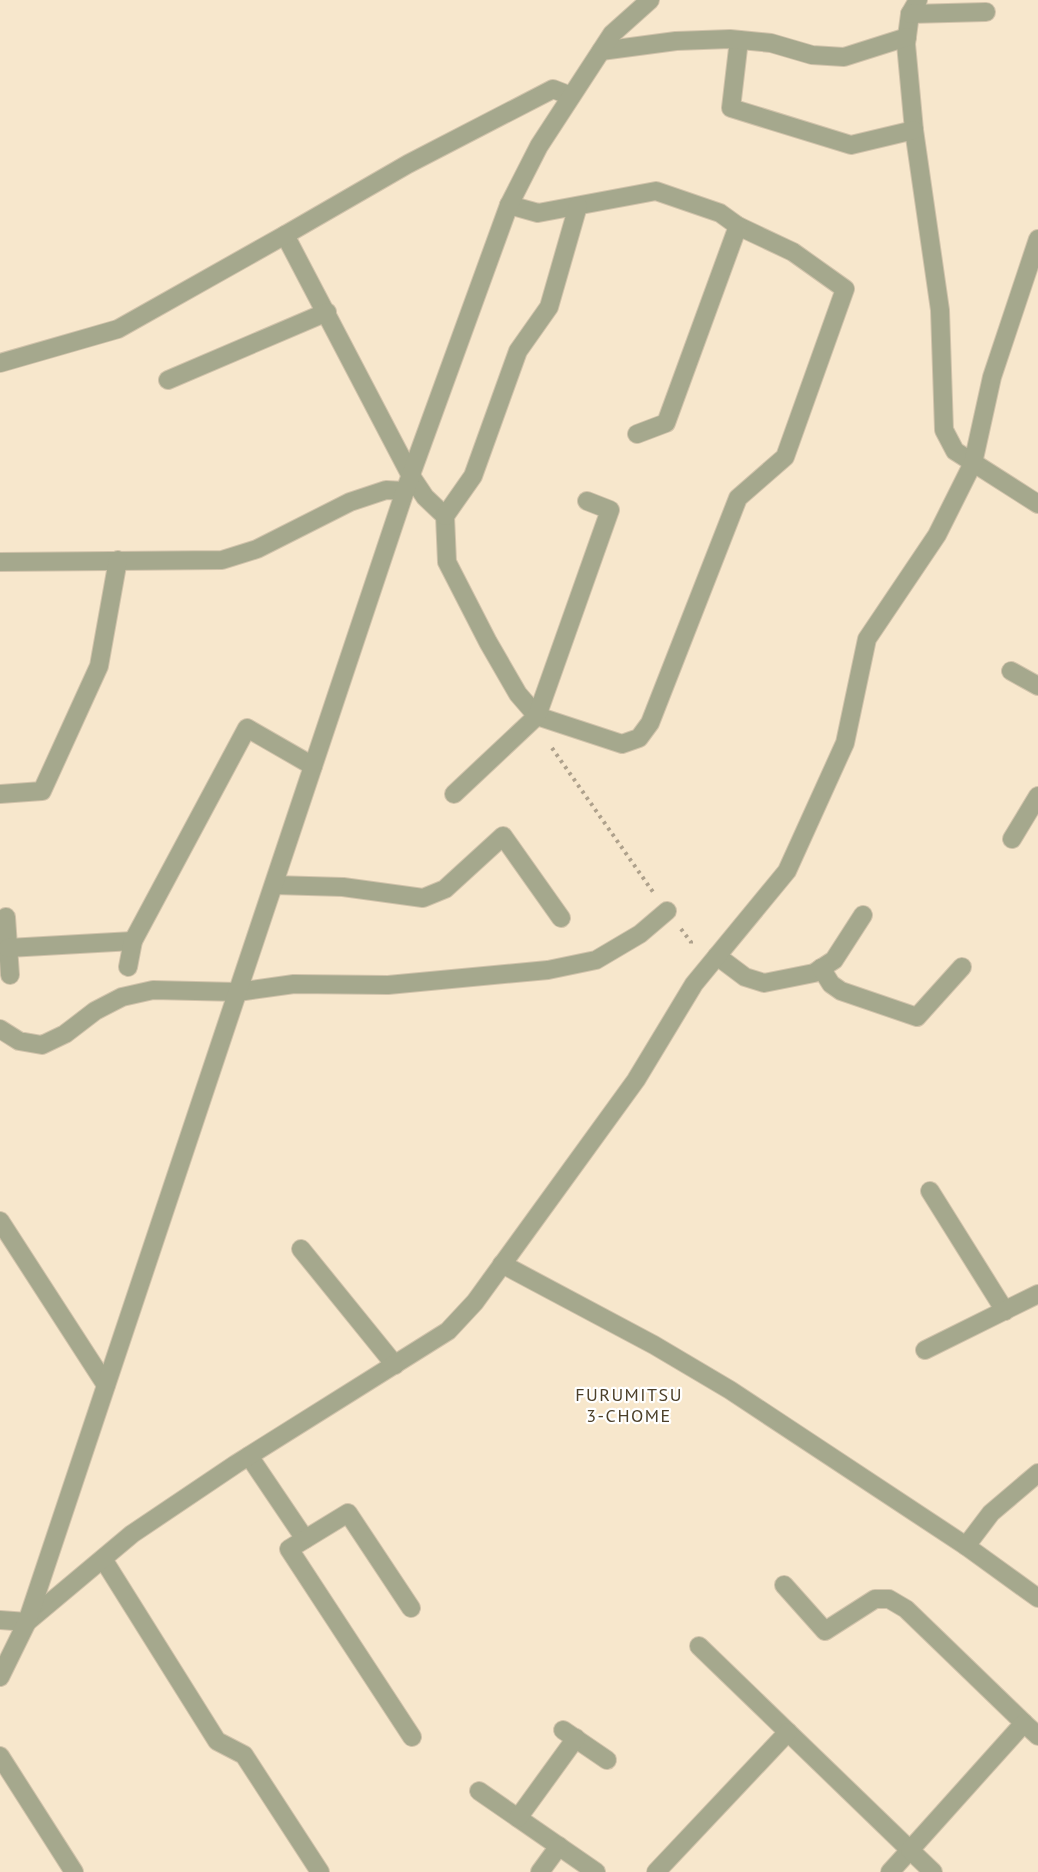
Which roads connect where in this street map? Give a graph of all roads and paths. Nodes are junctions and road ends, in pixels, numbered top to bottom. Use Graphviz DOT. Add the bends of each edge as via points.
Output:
graph roads {
  1 [pos="650,0"];
  2 [pos="914,7"];
  3 [pos="986,12"];
  4 [pos="906,37"];
  5 [pos="740,40"];
  6 [pos="601,51"];
  7 [pos="571,96"];
  8 [pos="914,130"];
  9 [pos="509,205"];
  10 [pos="578,206"];
  11 [pos="738,226"];
  12 [pos="285,236"];
  13 [pos="1038,239"];
  14 [pos="1031,286"];
  15 [pos="327,312"];
  16 [pos="0,363"];
  17 [pos="168,380"];
  18 [pos="637,434"];
  19 [pos="973,463"];
  20 [pos="408,483"];
  21 [pos="587,501"];
  22 [pos="1038,504"];
  23 [pos="444,516"];
  24 [pos="118,560"];
  25 [pos="0,562"];
  26 [pos="1011,671"];
  27 [pos="1038,686"];
  28 [pos="537,716"];
  29 [pos="313,766"];
  30 [pos="0,794"];
  31 [pos="454,794"];
  32 [pos="1038,796"];
  33 [pos="1012,839"];
  34 [pos="274,885"];
  35 [pos="667,911"];
  36 [pos="863,915"];
  37 [pos="6,917"];
  38 [pos="561,918"];
  39 [pos="133,941"];
  40 [pos="8,948"];
  41 [pos="717,956"];
  42 [pos="128,967"];
  43 [pos="962,967"];
  44 [pos="821,968"];
  45 [pos="10,975"];
  46 [pos="694,984"];
  47 [pos="238,992"];
  48 [pos="0,1029"];
  49 [pos="930,1191"];
  50 [pos="0,1221"];
  51 [pos="301,1248"];
  52 [pos="502,1264"];
  53 [pos="1038,1294"];
  54 [pos="1005,1311"];
  55 [pos="925,1350"];
  56 [pos="395,1365"];
  57 [pos="106,1385"];
  58 [pos="249,1456"];
  59 [pos="1038,1473"];
  60 [pos="305,1539"];
  61 [pos="966,1546"];
  62 [pos="103,1559"];
  63 [pos="784,1585"];
  64 [pos="1038,1598"];
  65 [pos="411,1608"];
  66 [pos="0,1620"];
  67 [pos="27,1622"];
  68 [pos="699,1646"];
  69 [pos="0,1677"];
  70 [pos="1024,1723"];
  71 [pos="788,1732"];
  72 [pos="1038,1736"];
  73 [pos="412,1737"];
  74 [pos="0,1756"];
  75 [pos="607,1760"];
  76 [pos="479,1791"];
  77 [pos="518,1818"];
  78 [pos="559,1846"];
  79 [pos="910,1850"];
  80 [pos="74,1872"];
  81 [pos="320,1872"];
  82 [pos="540,1872"];
  83 [pos="596,1872"];
  84 [pos="656,1872"];
  85 [pos="890,1872"];
  86 [pos="933,1872"];
  1 -- 6 [label="street" via="612,34"];
  2 -- 3 [label="street"];
  2 -- 4 [label="street"];
  4 -- 5 [label="street" via="844,57 812,55 771,43"];
  4 -- 8 [label="street"];
  5 -- 6 [label="street" via="676,41"];
  5 -- 8 [label="street" via="731,108 851,145"];
  6 -- 7 [label="street"];
  7 -- 9 [label="street" via="539,146"];
  7 -- 12 [label="street" via="553,89 408,164"];
  8 -- 19 [label="street" via="940,310 944,430 955,451"];
  9 -- 10 [label="street" via="538,213"];
  9 -- 20 [label="street"];
  10 -- 11 [label="street" via="656,191 720,213"];
  10 -- 23 [label="street" via="549,308 518,351 473,476"];
  11 -- 18 [label="street" via="666,423"];
  11 -- 28 [label="street" via="793,252 845,290 785,457 738,498 650,723 639,738 622,744"];
  12 -- 15 [label="street"];
  12 -- 16 [label="street" via="118,328"];
  13 -- 14 [label="street"];
  14 -- 19 [label="street" via="993,377"];
  15 -- 17 [label="street"];
  15 -- 20 [label="street"];
  19 -- 22 [label="street"];
  19 -- 41 [label="street" via="937,535 867,639 845,743 787,871"];
  20 -- 23 [label="street"];
  20 -- 24 [label="street" via="350,502 257,549 222,560"];
  20 -- 29 [label="street"];
  21 -- 28 [label="street" via="610,510"];
  23 -- 28 [label="street" via="447,562 518,694"];
  24 -- 25 [label="street"];
  24 -- 30 [label="street" via="99,666 42,791"];
  26 -- 27 [label="street"];
  28 -- 31 [label="street"];
  28 -- 35 [label="path" via="537,727"];
  29 -- 34 [label="street"];
  29 -- 39 [label="street" via="248,728"];
  32 -- 33 [label="street"];
  34 -- 38 [label="street" via="343,887 423,898 446,889 502,836"];
  34 -- 47 [label="street"];
  35 -- 46 [label="path" via="691,942"];
  35 -- 47 [label="street" via="640,934 596,960 548,970 388,985 294,984"];
  36 -- 44 [label="street" via="834,960"];
  37 -- 40 [label="street"];
  39 -- 40 [label="street"];
  39 -- 42 [label="street"];
  40 -- 45 [label="street"];
  41 -- 44 [label="street" via="745,977 764,983 814,973"];
  41 -- 46 [label="street"];
  43 -- 44 [label="street" via="917,1017 841,991"];
  46 -- 52 [label="street" via="636,1080"];
  47 -- 48 [label="street" via="153,990 122,998 42,1045 19,1041"];
  47 -- 57 [label="street"];
  49 -- 54 [label="street"];
  50 -- 57 [label="street"];
  51 -- 56 [label="street"];
  52 -- 56 [label="street" via="448,1331"];
  52 -- 61 [label="street" via="654,1344"];
  53 -- 54 [label="street"];
  54 -- 55 [label="street"];
  56 -- 58 [label="street"];
  57 -- 67 [label="street"];
  58 -- 60 [label="street"];
  58 -- 62 [label="street" via="132,1534"];
  59 -- 61 [label="street" via="991,1513"];
  60 -- 65 [label="street" via="348,1513"];
  60 -- 73 [label="street" via="289,1549"];
  61 -- 64 [label="street"];
  62 -- 67 [label="street"];
  62 -- 81 [label="street" via="217,1741 244,1755"];
  63 -- 70 [label="street" via="825,1631 875,1599 889,1599 906,1609"];
  66 -- 67 [label="street"];
  67 -- 69 [label="street"];
  68 -- 71 [label="street"];
  70 -- 72 [label="street"];
  70 -- 79 [label="street"];
  71 -- 79 [label="street"];
  71 -- 84 [label="street"];
  74 -- 80 [label="street"];
  75 -- 77 [label="street" via="570,1734"];
  76 -- 77 [label="street"];
  77 -- 78 [label="street"];
  78 -- 82 [label="street"];
  78 -- 83 [label="street"];
  79 -- 85 [label="street"];
  79 -- 86 [label="street"];
}
